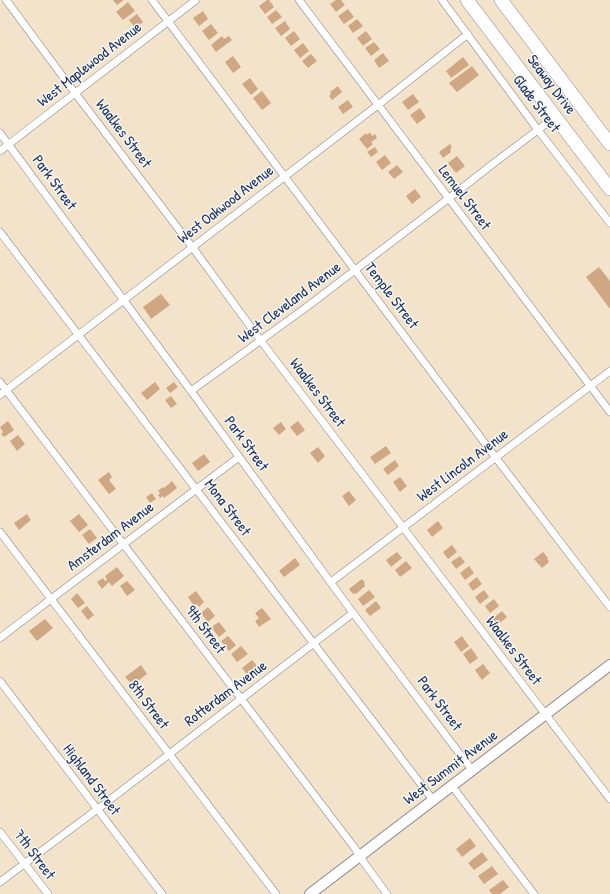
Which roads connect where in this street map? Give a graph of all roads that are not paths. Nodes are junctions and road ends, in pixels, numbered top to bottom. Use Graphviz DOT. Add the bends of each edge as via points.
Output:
graph roads {
  1 [pos="6,0"];
  2 [pos="152,0"];
  3 [pos="196,0"];
  4 [pos="299,0"];
  5 [pos="442,0"];
  6 [pos="467,0"];
  7 [pos="501,0"];
  8 [pos="168,21"];
  9 [pos="468,34"];
  10 [pos="75,93"];
  11 [pos="378,105"];
  12 [pos="555,117"];
  13 [pos="538,130"];
  14 [pos="0,132"];
  15 [pos="9,144"];
  16 [pos="610,144"];
  17 [pos="0,151"];
  18 [pos="285,176"];
  19 [pos="610,189"];
  20 [pos="448,199"];
  21 [pos="610,223"];
  22 [pos="0,232"];
  23 [pos="193,248"];
  24 [pos="355,270"];
  25 [pos="123,300"];
  26 [pos="79,334"];
  27 [pos="262,341"];
  28 [pos="610,371"];
  29 [pos="0,382"];
  30 [pos="590,386"];
  31 [pos="6,390"];
  32 [pos="191,391"];
  33 [pos="0,395"];
  34 [pos="610,412"];
  35 [pos="239,457"];
  36 [pos="496,458"];
  37 [pos="196,489"];
  38 [pos="403,528"];
  39 [pos="0,532"];
  40 [pos="123,544"];
  41 [pos="331,582"];
  42 [pos="51,599"];
  43 [pos="610,607"];
  44 [pos="353,613"];
  45 [pos="0,638"];
  46 [pos="314,643"];
  47 [pos="610,665"];
  48 [pos="0,681"];
  49 [pos="241,699"];
  50 [pos="545,714"];
  51 [pos="169,754"];
  52 [pos="472,770"];
  53 [pos="452,786"];
  54 [pos="610,799"];
  55 [pos="433,800"];
  56 [pos="97,809"];
  57 [pos="0,832"];
  58 [pos="360,856"];
  59 [pos="25,864"];
  60 [pos="0,882"];
  61 [pos="48,894"];
  62 [pos="162,894"];
  63 [pos="276,894"];
  64 [pos="310,894"];
  65 [pos="387,894"];
  66 [pos="534,894"];
  1 -- 10 [label="street, Waalkes Street"];
  2 -- 8 [label="street, Temple Street"];
  3 -- 8 [label="street, West Maplewood Avenue"];
  4 -- 11 [label="street, Lemuel Street"];
  5 -- 9 [label="street, Glade Street"];
  6 -- 12 [label="highway, Seaway Drive"];
  7 -- 16 [label="highway, Seaway Drive"];
  8 -- 10 [label="street, West Maplewood Avenue"];
  8 -- 18 [label="street, Temple Street"];
  9 -- 11 [label="street, West Oakwood Avenue"];
  9 -- 13 [label="street, Glade Street"];
  10 -- 15 [label="street, West Maplewood Avenue"];
  10 -- 23 [label="street, Waalkes Street"];
  11 -- 18 [label="street, West Oakwood Avenue"];
  11 -- 20 [label="street, Lemuel Street"];
  12 -- 13 [label="street, West Cleveland Avenue"];
  12 -- 19 [label="highway, Seaway Drive"];
  13 -- 20 [label="street, West Cleveland Avenue"];
  13 -- 21 [label="street, Glade Street"];
  14 -- 15 [label="street, Park Street"];
  15 -- 17 [label="street, West Maplewood Avenue"];
  15 -- 25 [label="street, Park Street"];
  18 -- 23 [label="street, West Oakwood Avenue"];
  18 -- 24 [label="street, Temple Street"];
  20 -- 24 [label="street, West Cleveland Avenue"];
  20 -- 30 [label="street, Lemuel Street"];
  22 -- 26 [label="street, Mona Street"];
  23 -- 25 [label="street, West Oakwood Avenue"];
  23 -- 27 [label="street, Waalkes Street"];
  24 -- 27 [label="street, West Cleveland Avenue"];
  24 -- 36 [label="street, Temple Street"];
  25 -- 26 [label="street, West Oakwood Avenue"];
  25 -- 32 [label="street, Park Street"];
  26 -- 31 [label="street, West Oakwood Avenue"];
  26 -- 37 [label="street, Mona Street"];
  27 -- 32 [label="street, West Cleveland Avenue"];
  27 -- 38 [label="street, Waalkes Street"];
  28 -- 30 [label="street, West Lincoln Avenue"];
  29 -- 31 [label="street, 9th Street"];
  30 -- 34 [label="street, Lemuel Street"];
  30 -- 36 [label="street, West Lincoln Avenue"];
  31 -- 33 [label="street, West Oakwood Avenue"];
  31 -- 40 [label="street, 9th Street"];
  32 -- 35 [label="street, Park Street"];
  35 -- 37 [label="street, Amsterdam Avenue"];
  35 -- 41 [label="street, Park Street"];
  36 -- 38 [label="street, West Lincoln Avenue"];
  36 -- 43 [label="street, Temple Street"];
  37 -- 40 [label="street, Amsterdam Avenue"];
  37 -- 46 [label="street, Mona Street"];
  38 -- 41 [label="street, West Lincoln Avenue"];
  38 -- 50 [label="street, Waalkes Street"];
  39 -- 42 [label="street, 8th Street"];
  40 -- 42 [label="street, Amsterdam Avenue"];
  40 -- 49 [label="street, 9th Street"];
  41 -- 44 [label="street, Park Street"];
  42 -- 45 [label="street, Amsterdam Avenue"];
  42 -- 51 [label="street, 8th Street"];
  44 -- 46 [label="street, Rotterdam Avenue"];
  44 -- 52 [label="street, Park Street"];
  46 -- 49 [label="street, Rotterdam Avenue"];
  46 -- 55 [label="street, Mona Street"];
  47 -- 50 [label="street, West Summit Avenue"];
  48 -- 56 [label="street, Highland Street"];
  49 -- 51 [label="street, Rotterdam Avenue"];
  49 -- 58 [label="street, 9th Street"];
  50 -- 52 [label="street, West Summit Avenue"];
  50 -- 54 [label="street, Waalkes Street"];
  51 -- 56 [label="street, Rotterdam Avenue"];
  51 -- 63 [label="street, 8th Street"];
  52 -- 53 [label="street, West Summit Avenue"];
  53 -- 55 [label="street, West Summit Avenue"];
  53 -- 66 [label="street"];
  55 -- 58 [label="street, West Summit Avenue"];
  56 -- 59 [label="street, Rotterdam Avenue"];
  56 -- 62 [label="street, Highland Street"];
  57 -- 59 [label="street, 7th Street"];
  58 -- 64 [label="street, West Summit Avenue"];
  58 -- 65 [label="street, 9th Street"];
  59 -- 60 [label="street, Rotterdam Avenue"];
  59 -- 61 [label="street, 7th Street"];
}
